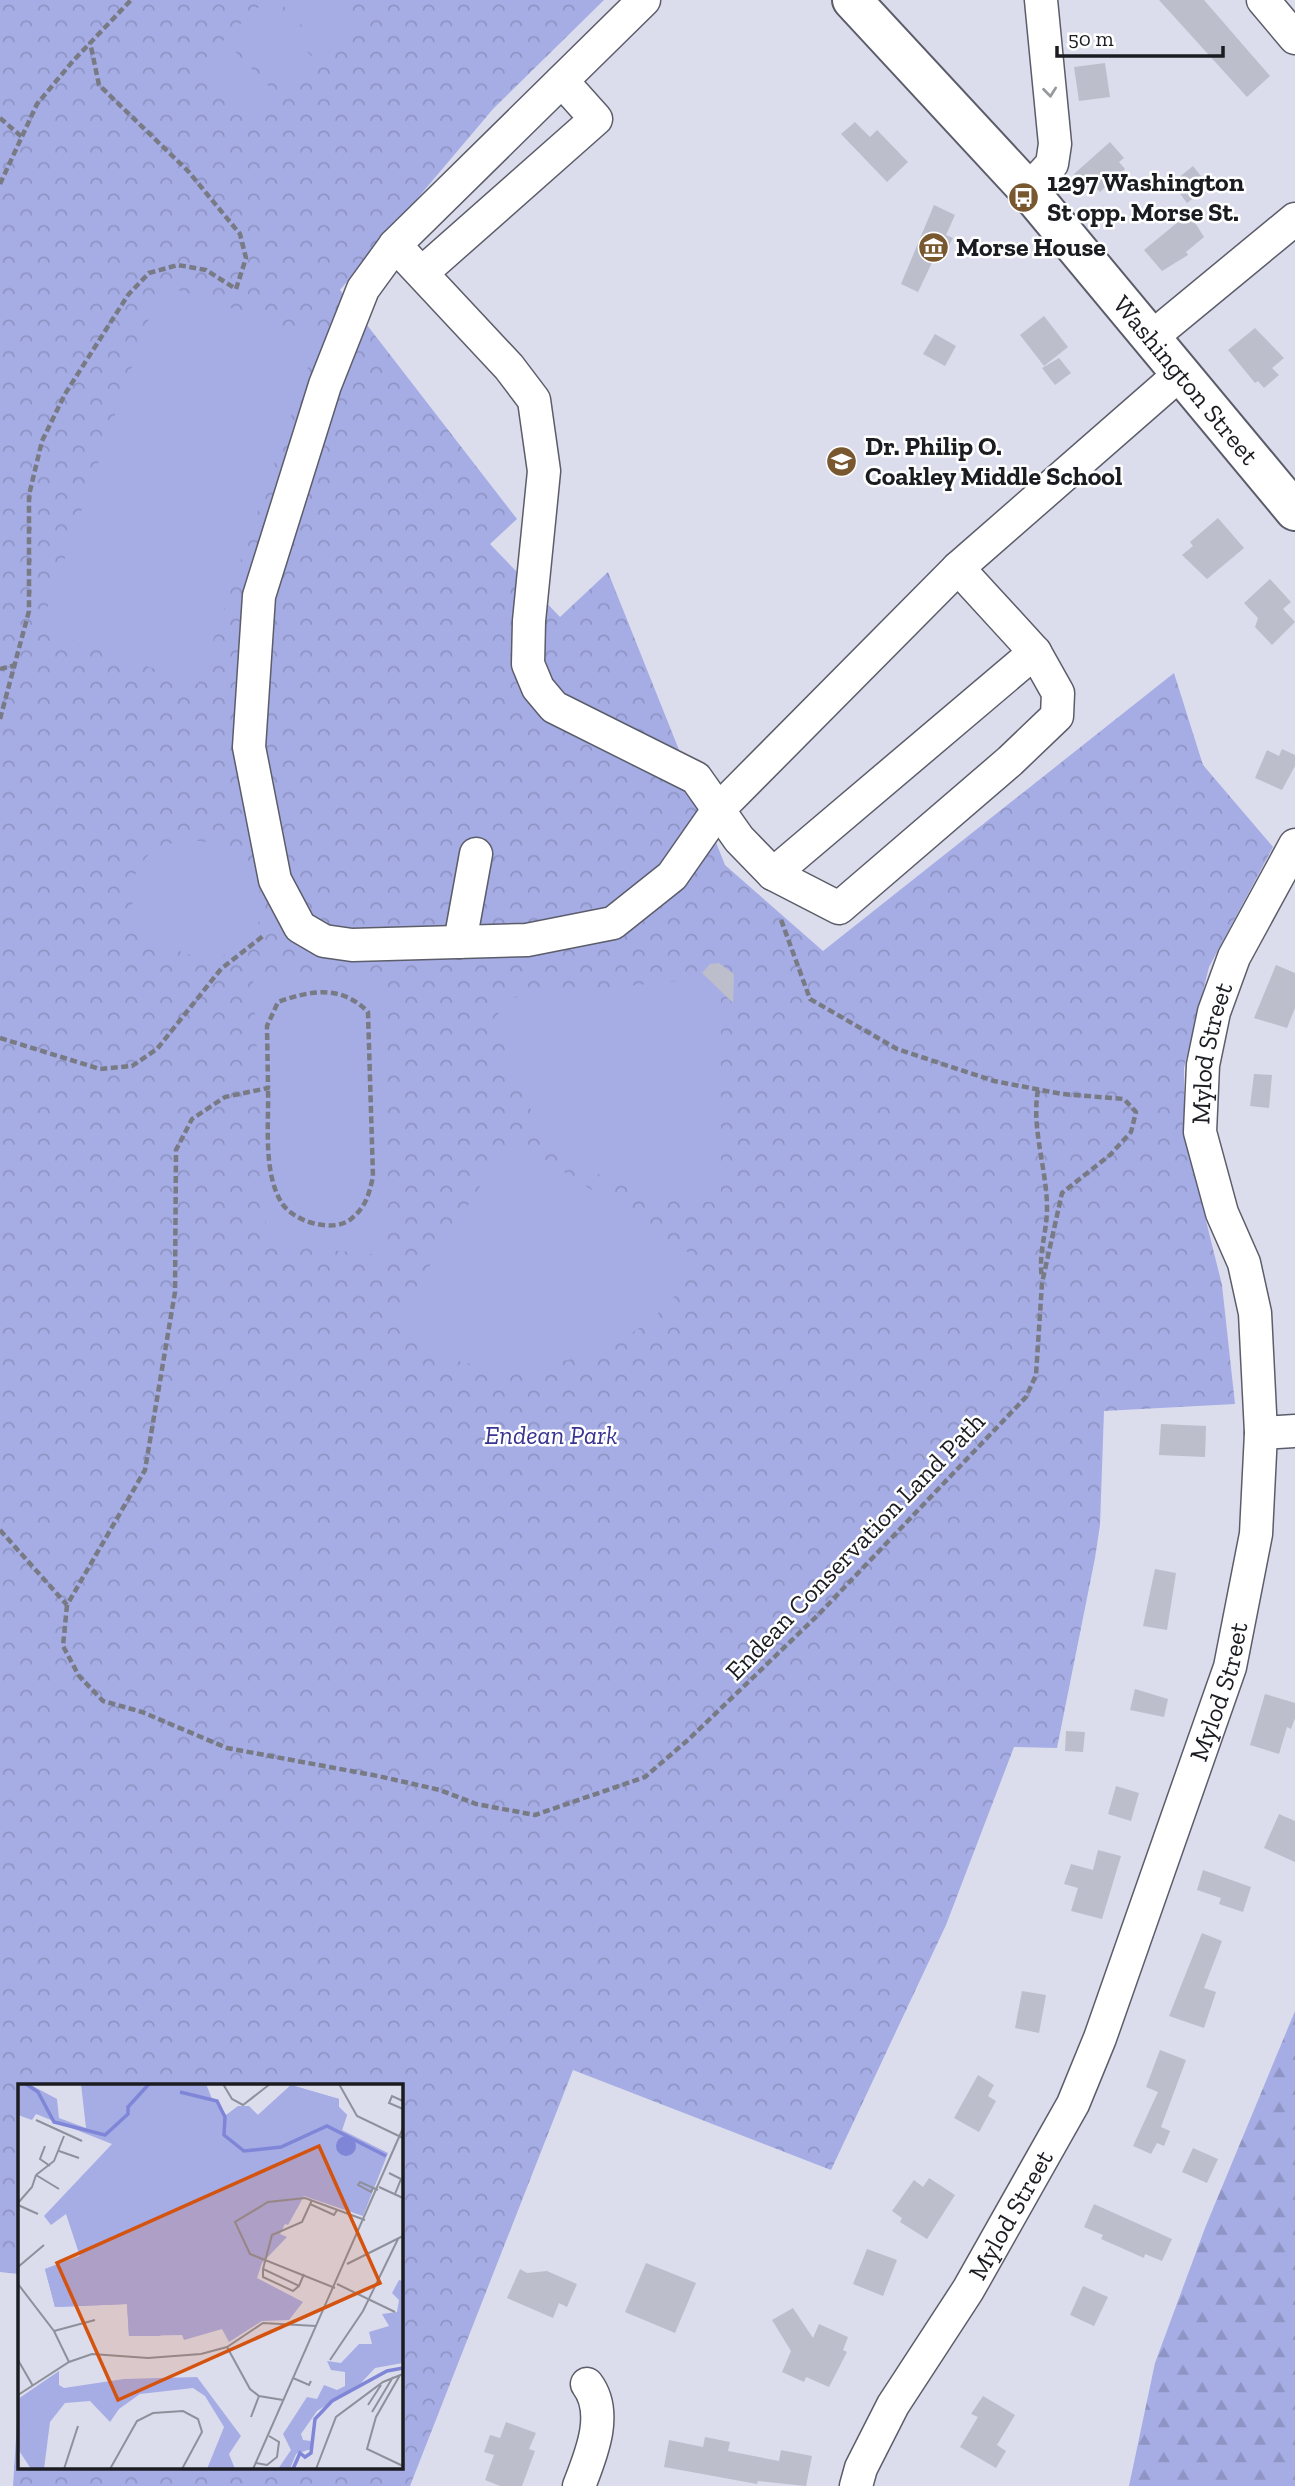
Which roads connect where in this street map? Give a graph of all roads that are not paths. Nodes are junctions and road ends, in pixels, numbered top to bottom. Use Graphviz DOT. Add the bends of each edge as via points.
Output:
graph roads {
  1 [pos="644,0"];
  2 [pos="852,0"];
  3 [pos="1041,0"];
  4 [pos="1263,0"];
  5 [pos="1295,38"];
  6 [pos="562,81"];
  7 [pos="1028,190"];
  8 [pos="1295,219"];
  9 [pos="395,245"];
  10 [pos="423,272"];
  11 [pos="1152,337"];
  12 [pos="1181,373"];
  13 [pos="1295,511"];
  14 [pos="958,568"];
  15 [pos="1035,652"];
  16 [pos="718,810"];
  17 [pos="1295,845"];
  18 [pos="476,854"];
  19 [pos="773,874"];
  20 [pos="460,942"];
  21 [pos="1295,1431"];
  22 [pos="1261,1433"];
  23 [pos="587,2384"];
  24 [pos="579,2486"];
  25 [pos="856,2486"];
  1 -- 6 [label="street"];
  2 -- 7 [label="main road, Washington Street"];
  3 -- 7 [label="street, one-way" via="1055,144 1052,164"];
  4 -- 5 [label="street"];
  6 -- 9 [label="street"];
  6 -- 10 [label="street" via="596,119"];
  7 -- 11 [label="main road, Washington Street"];
  8 -- 11 [label="street"];
  9 -- 10 [label="street"];
  9 -- 20 [label="street" via="363,289 324,385 259,596 249,747 275,880 300,928 324,941 352,945"];
  10 -- 16 [label="street" via="534,400 544,471 528,621 528,664 538,688 554,707 696,778"];
  11 -- 12 [label="main road, Washington Street"];
  12 -- 13 [label="main road, Washington Street"];
  12 -- 14 [label="street"];
  14 -- 15 [label="street"];
  14 -- 16 [label="street"];
  15 -- 19 [label="street"];
  15 -- 19 [label="street" via="1058,693 1057,716 839,908"];
  16 -- 19 [label="street"];
  16 -- 20 [label="street" via="672,876 613,923 527,940"];
  17 -- 22 [label="street, Mylod Street" via="1234,957 1214,1012 1203,1065 1200,1132 1222,1213 1244,1263 1255,1313"];
  18 -- 20 [label="street"];
  21 -- 22 [label="street"];
  22 -- 25 [label="street, Mylod Street" via="1256,1534 1230,1667 1100,2038 1073,2104 968,2290 893,2406"];
  23 -- 24 [label="street" via="597,2396 597,2423"];
}
